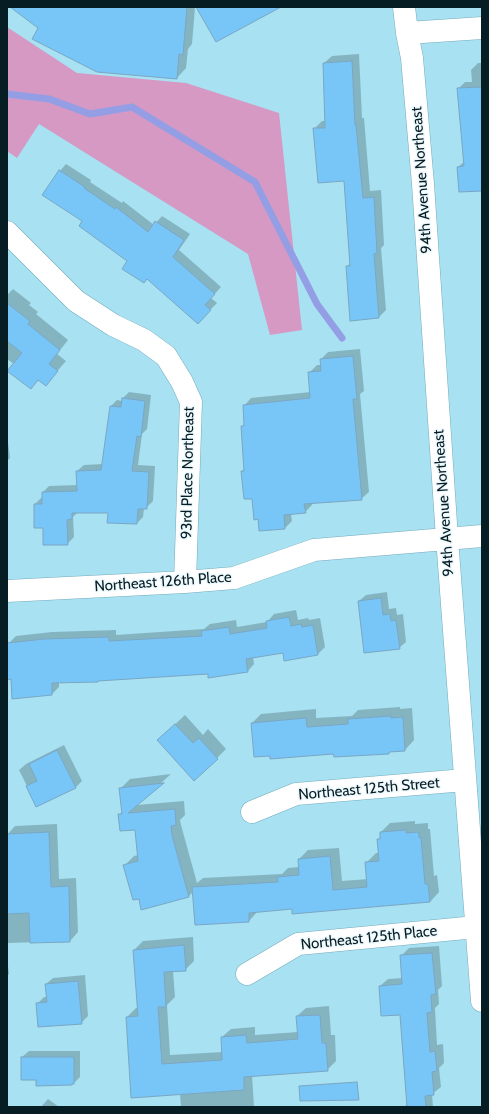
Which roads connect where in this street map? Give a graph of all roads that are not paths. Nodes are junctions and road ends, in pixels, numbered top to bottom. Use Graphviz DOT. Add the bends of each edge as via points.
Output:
graph roads {
  1 [pos="404,7"];
  2 [pos="482,28"];
  3 [pos="407,33"];
  4 [pos="7,232"];
  5 [pos="482,536"];
  6 [pos="447,538"];
  7 [pos="185,582"];
  8 [pos="7,591"];
  9 [pos="465,780"];
  10 [pos="252,812"];
  11 [pos="476,927"];
  12 [pos="247,974"];
  13 [pos="482,1000"];
  1 -- 3 [label="street, 94th Avenue Northeast"];
  2 -- 3 [label="street"];
  3 -- 6 [label="street, 94th Avenue Northeast" via="412,58 423,184"];
  4 -- 7 [label="street, 93rd Place Northeast" via="76,301 113,325 144,340 166,356 182,382 191,402"];
  5 -- 6 [label="street, Northeast 126th Place"];
  6 -- 7 [label="street, Northeast 126th Place" via="314,550 234,578"];
  6 -- 9 [label="street, 94th Avenue Northeast"];
  7 -- 8 [label="street, Northeast 126th Place"];
  9 -- 10 [label="street, Northeast 125th Street" via="296,794"];
  9 -- 11 [label="street, 94th Avenue Northeast"];
  11 -- 12 [label="street, Northeast 125th Place" via="298,944"];
  11 -- 13 [label="street, 94th Avenue Northeast"];
}
